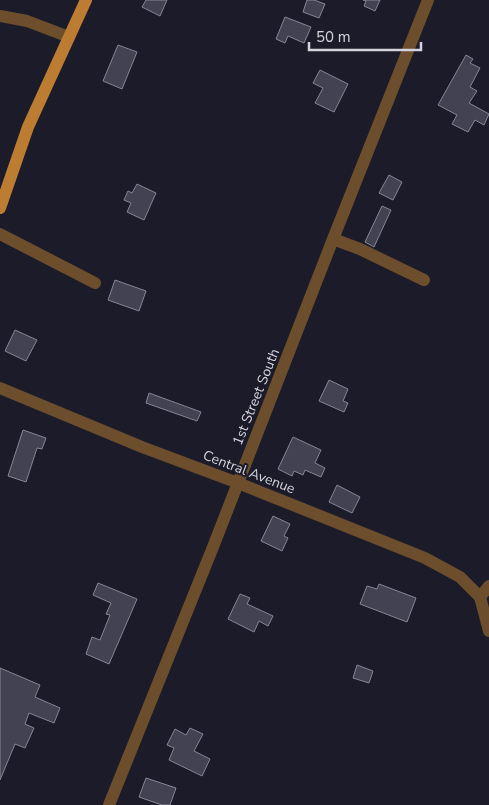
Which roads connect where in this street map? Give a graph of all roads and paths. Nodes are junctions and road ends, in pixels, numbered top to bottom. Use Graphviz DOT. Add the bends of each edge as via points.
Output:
graph roads {
  1 [pos="86,0"];
  2 [pos="428,0"];
  3 [pos="0,16"];
  4 [pos="70,37"];
  5 [pos="0,208"];
  6 [pos="0,234"];
  7 [pos="333,239"];
  8 [pos="424,280"];
  9 [pos="95,283"];
  10 [pos="0,388"];
  11 [pos="238,483"];
  12 [pos="489,586"];
  13 [pos="480,597"];
  14 [pos="489,631"];
  15 [pos="110,805"];
  1 -- 4 [label="main road"];
  2 -- 7 [label="street, 1st Street South"];
  3 -- 4 [label="street" via="28,21"];
  4 -- 5 [label="main road" via="28,127"];
  6 -- 9 [label="street"];
  7 -- 8 [label="street"];
  7 -- 11 [label="street, 1st Street South"];
  10 -- 11 [label="street, Central Avenue"];
  11 -- 13 [label="street, Central Avenue" via="425,558 460,577"];
  11 -- 15 [label="street, 1st Street South"];
  12 -- 13 [label="street"];
  13 -- 14 [label="street"];
}
